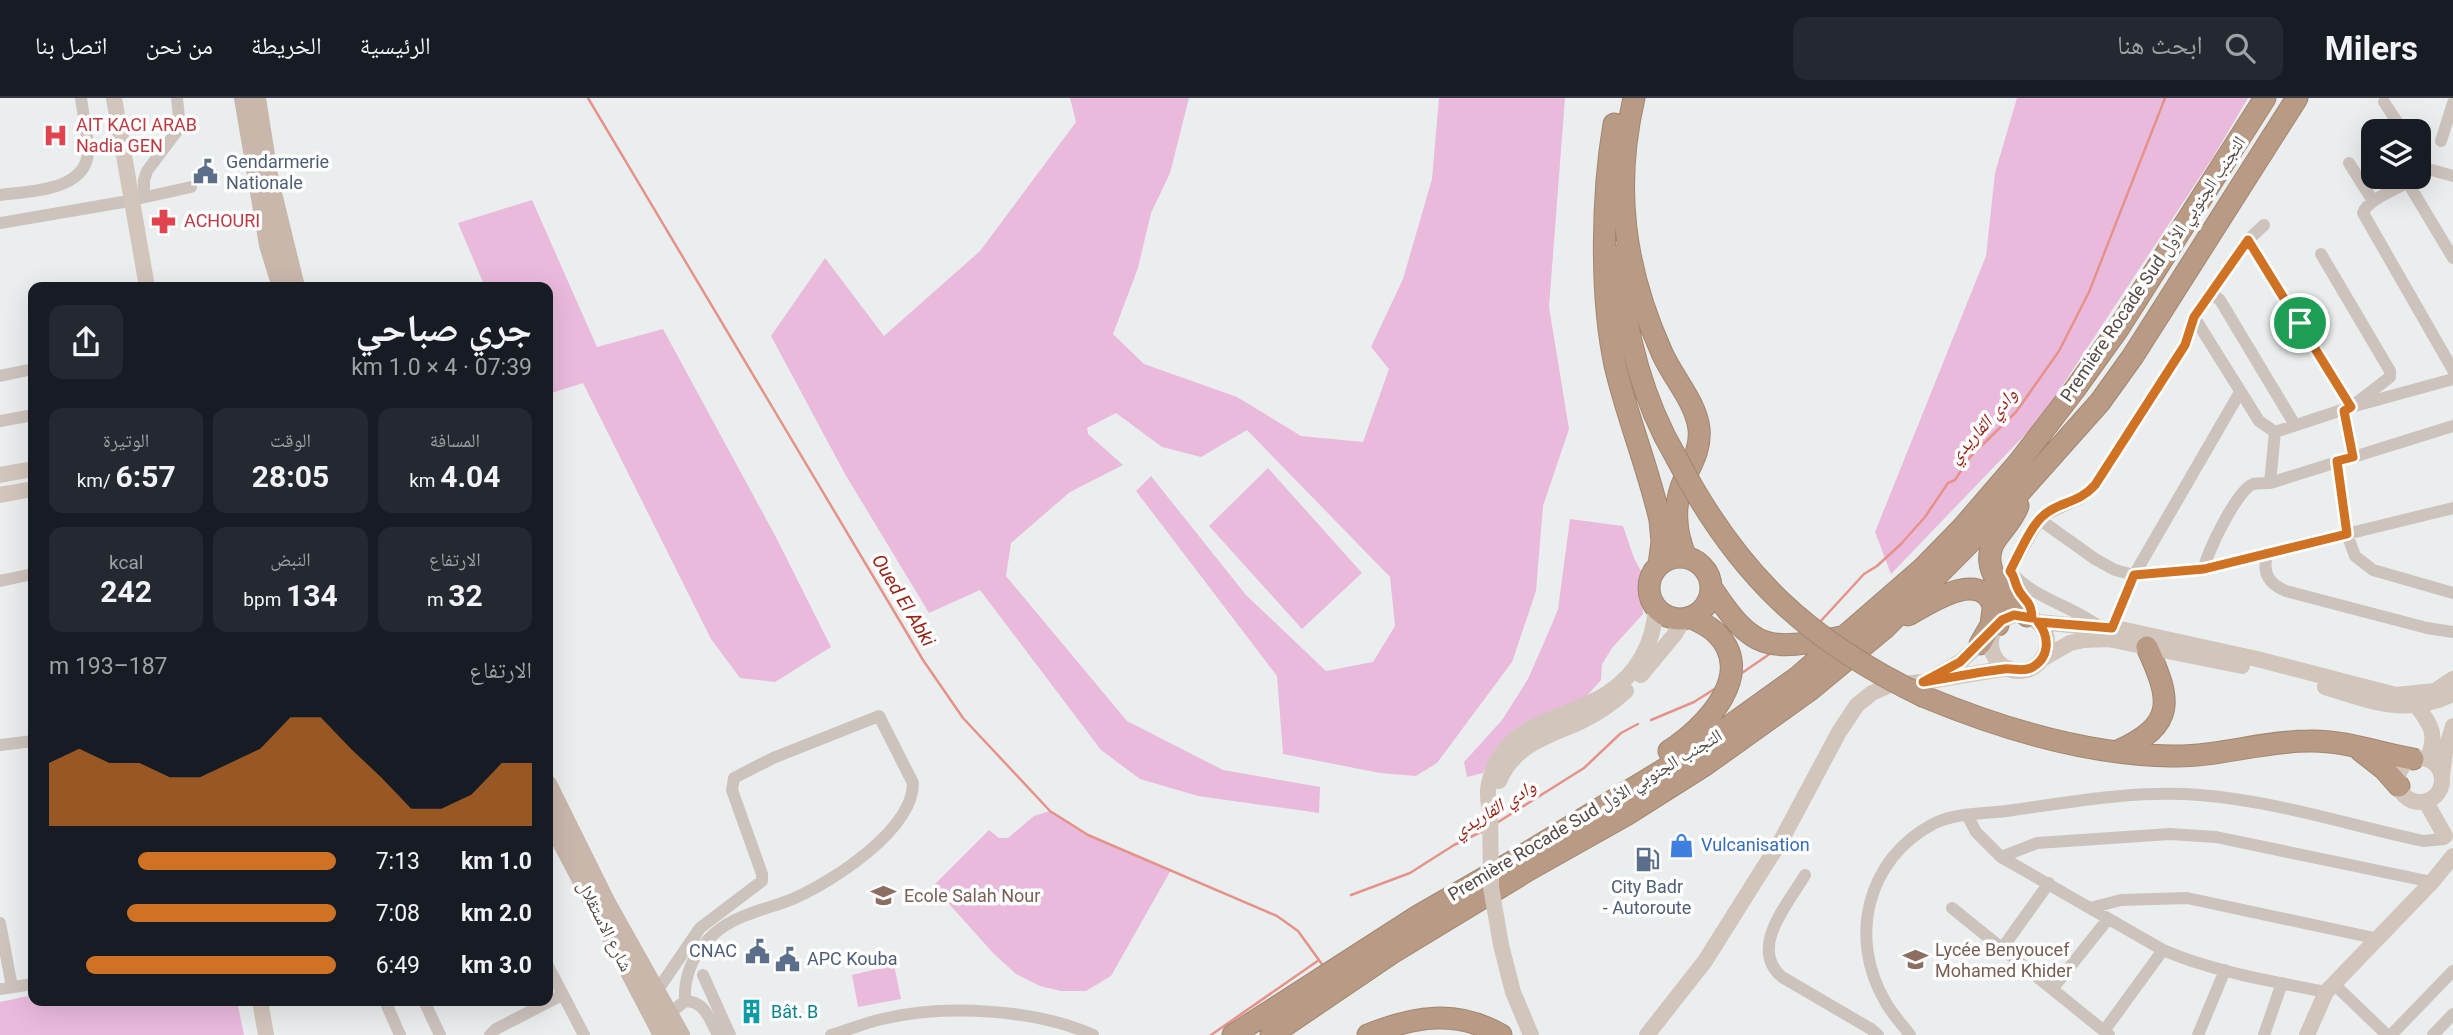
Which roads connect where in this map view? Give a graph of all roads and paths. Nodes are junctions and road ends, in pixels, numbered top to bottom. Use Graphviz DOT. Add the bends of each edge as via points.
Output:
graph roads {
  1 [pos="81,98"];
  2 [pos="105,98"];
  3 [pos="114,98"];
  4 [pos="177,98"];
  5 [pos="243,98"];
  6 [pos="257,98"];
  7 [pos="1619,98"];
  8 [pos="1634,98"];
  9 [pos="2265,98"];
  10 [pos="2297,98"];
  11 [pos="2384,102"];
  12 [pos="2453,103"];
  13 [pos="2395,119"];
  14 [pos="2441,141"];
  15 [pos="2349,163"];
  16 [pos="2431,176"];
  17 [pos="2453,176"];
  18 [pos="191,187"];
  19 [pos="2395,189"];
  20 [pos="2424,189"];
  21 [pos="0,195"];
  22 [pos="133,200"];
  23 [pos="1615,201"];
  24 [pos="2373,201"];
  25 [pos="0,223"];
  26 [pos="2264,225"];
  27 [pos="2248,240"];
  28 [pos="2321,254"];
  29 [pos="2453,258"];
  30 [pos="137,282"];
  31 [pos="146,282"];
  32 [pos="279,282"];
  33 [pos="295,282"];
  34 [pos="2210,292"];
  35 [pos="2194,317"];
  36 [pos="28,370"];
  37 [pos="2453,370"];
  38 [pos="0,376"];
  39 [pos="2453,379"];
  40 [pos="2240,393"];
  41 [pos="2348,409"];
  42 [pos="28,416"];
  43 [pos="0,421"];
  44 [pos="2295,425"];
  45 [pos="2453,426"];
  46 [pos="2275,432"];
  47 [pos="2353,457"];
  48 [pos="2337,461"];
  49 [pos="28,470"];
  50 [pos="0,475"];
  51 [pos="2270,483"];
  52 [pos="28,490"];
  53 [pos="2019,493"];
  54 [pos="0,495"];
  55 [pos="2453,508"];
  56 [pos="2039,519"];
  57 [pos="2347,534"];
  58 [pos="2267,555"];
  59 [pos="1686,557"];
  60 [pos="1659,565"];
  61 [pos="2204,569"];
  62 [pos="28,575"];
  63 [pos="2134,575"];
  64 [pos="0,580"];
  65 [pos="2005,585"];
  66 [pos="1711,587"];
  67 [pos="2453,593"];
  68 [pos="1656,606"];
  69 [pos="1687,618"];
  70 [pos="2032,619"];
  71 [pos="1885,628"];
  72 [pos="2107,628"];
  73 [pos="2453,632"];
  74 [pos="1991,633"];
  75 [pos="1843,636"];
  76 [pos="2147,648"];
  77 [pos="2042,659"];
  78 [pos="2008,668"];
  79 [pos="2453,679"];
  80 [pos="1924,690"];
  81 [pos="2453,694"];
  82 [pos="2417,706"];
  83 [pos="2453,726"];
  84 [pos="28,742"];
  85 [pos="0,745"];
  86 [pos="2354,746"];
  87 [pos="2118,751"];
  88 [pos="2420,759"];
  89 [pos="2442,776"];
  90 [pos="2399,786"];
  91 [pos="553,793"];
  92 [pos="2432,798"];
  93 [pos="1490,810"];
  94 [pos="1967,815"];
  95 [pos="553,827"];
  96 [pos="1552,838"];
  97 [pos="2450,839"];
  98 [pos="2001,857"];
  99 [pos="1805,875"];
  100 [pos="2432,882"];
  101 [pos="2049,883"];
  102 [pos="1952,908"];
  103 [pos="2090,908"];
  104 [pos="2108,919"];
  105 [pos="0,923"];
  106 [pos="2379,939"];
  107 [pos="1369,947"];
  108 [pos="2003,947"];
  109 [pos="2163,950"];
  110 [pos="2225,970"];
  111 [pos="2453,971"];
  112 [pos="702,975"];
  113 [pos="553,976"];
  114 [pos="2282,984"];
  115 [pos="28,985"];
  116 [pos="6,988"];
  117 [pos="2053,988"];
  118 [pos="2330,988"];
  119 [pos="657,991"];
  120 [pos="562,995"];
  121 [pos="553,1000"];
  122 [pos="685,1001"];
  123 [pos="252,1006"];
  124 [pos="261,1006"];
  125 [pos="387,1006"];
  126 [pos="426,1006"];
  127 [pos="541,1006"];
  128 [pos="669,1014"];
  129 [pos="2453,1014"];
  130 [pos="2106,1033"];
  131 [pos="256,1035"];
  132 [pos="266,1035"];
  133 [pos="400,1035"];
  134 [pos="440,1035"];
  135 [pos="490,1035"];
  136 [pos="584,1035"];
  137 [pos="662,1035"];
  138 [pos="681,1035"];
  139 [pos="718,1035"];
  140 [pos="730,1035"];
  141 [pos="831,1035"];
  142 [pos="1093,1035"];
  143 [pos="1220,1035"];
  144 [pos="1233,1035"];
  145 [pos="1271,1035"];
  146 [pos="1368,1035"];
  147 [pos="1502,1035"];
  148 [pos="1531,1035"];
  149 [pos="1647,1035"];
  150 [pos="1878,1035"];
  151 [pos="1910,1035"];
  152 [pos="2198,1035"];
  153 [pos="2264,1035"];
  154 [pos="2307,1035"];
  155 [pos="2389,1035"];
  156 [pos="2433,1035"];
  1 -- 21 [label="street" via="89,150 78,174 62,185"];
  2 -- 22 [label="street"];
  3 -- 22 [label="street"];
  4 -- 22 [label="street" via="180,127 147,171"];
  5 -- 32 [label="main road" via="268,245"];
  6 -- 33 [label="main road" via="270,181"];
  7 -- 23 [label="highway" via="1612,135"];
  8 -- 23 [label="highway"];
  9 -- 75 [label="highway, Première Rocade Sud التجنب الجنوبي الأول" via="2118,329 2019,462 1922,569"];
  10 -- 53 [label="highway, Première Rocade Sud التجنب الجنوبي الأول" via="2133,356 2100,402"];
  11 -- 13 [label="street"];
  12 -- 14 [label="street"];
  15 -- 24 [label="street"];
  16 -- 17 [label="street"];
  18 -- 22 [label="street"];
  19 -- 24 [label="street"];
  20 -- 29 [label="street"];
  22 -- 25 [label="street"];
  22 -- 30 [label="street"];
  22 -- 31 [label="street"];
  23 -- 59 [label="highway" via="1643,307 1699,426 1698,450 1683,482 1677,512"];
  23 -- 60 [label="highway" via="1605,244 1606,300 1615,364 1660,520"];
  23 -- 80 [label="highway, bridge" via="1623,302 1632,348 1650,404 1675,457 1720,534 1778,600 1811,629 1885,678"];
  24 -- 37 [label="street" via="2363,213"];
  26 -- 27 [label="street"];
  27 -- 34 [label="street"];
  27 -- 41 [label="street"];
  28 -- 41 [label="street" via="2390,371 2390,377"];
  34 -- 35 [label="street"];
  34 -- 44 [label="street" via="2220,300"];
  35 -- 40 [label="street"];
  35 -- 56 [label="street" via="2185,345 2095,485 2080,499"];
  36 -- 38 [label="street"];
  39 -- 41 [label="street"];
  40 -- 46 [label="street" via="2259,421"];
  40 -- 63 [label="street"];
  41 -- 44 [label="street"];
  41 -- 47 [label="street"];
  42 -- 43 [label="street"];
  44 -- 46 [label="street"];
  45 -- 47 [label="street"];
  46 -- 51 [label="street"];
  47 -- 48 [label="street"];
  48 -- 51 [label="street"];
  48 -- 57 [label="street"];
  49 -- 50 [label="street"];
  51 -- 61 [label="street" via="2251,485 2241,494 2206,556"];
  52 -- 54 [label="street"];
  53 -- 65 [label="highway" via="2017,509 1990,553 1991,572"];
  53 -- 71 [label="highway, Première Rocade Sud التجنب الجنوبي الأول"];
  55 -- 57 [label="street"];
  56 -- 63 [label="street" via="2105,565"];
  56 -- 65 [label="street"];
  57 -- 58 [label="street"];
  57 -- 67 [label="street" via="2355,556 2374,570"];
  58 -- 61 [label="street"];
  58 -- 73 [label="street" via="2269,579 2276,587"];
  59 -- 60 [label="highway"];
  59 -- 66 [label="highway" via="1705,569"];
  60 -- 68 [label="highway" via="1649,588"];
  61 -- 63 [label="street"];
  62 -- 64 [label="street"];
  63 -- 72 [label="street"];
  65 -- 70 [label="highway"];
  65 -- 71 [label="highway" via="1986,595 1961,590 1941,596"];
  65 -- 72 [label="street" via="2038,595"];
  65 -- 74 [label="highway"];
  66 -- 69 [label="highway" via="1705,605"];
  66 -- 75 [label="highway" via="1737,624 1759,640 1785,646"];
  68 -- 69 [label="highway" via="1665,615"];
  68 -- 93 [label="street" via="1649,646 1618,685 1598,699 1530,727 1507,746 1489,781"];
  69 -- 93 [label="street" via="1620,697 1590,717 1541,737 1516,755 1502,773"];
  69 -- 96 [label="highway" via="1714,632 1725,646 1730,673 1723,698 1690,736 1585,806"];
  70 -- 72 [label="street"];
  70 -- 74 [label="street" via="2014,615"];
  70 -- 77 [label="street" via="2046,636"];
  71 -- 145 [label="highway, Première Rocade Sud التجنب الجنوبي الأول" via="1810,690 1705,765 1392,953"];
  72 -- 79 [label="street" via="2257,659 2396,695 2435,691"];
  74 -- 78 [label="street" via="1995,656"];
  74 -- 80 [label="street"];
  75 -- 96 [label="highway, Première Rocade Sud التجنب الجنوبي الأول" via="1771,698"];
  76 -- 77 [label="street" via="2124,641 2084,640"];
  76 -- 82 [label="street" via="2273,674 2391,706"];
  76 -- 87 [label="highway" via="2163,685 2164,713 2149,734"];
  77 -- 78 [label="street" via="2026,670"];
  78 -- 80 [label="street"];
  80 -- 87 [label="highway" via="2020,731"];
  80 -- 149 [label="street" via="1881,688 1851,713 1783,837 1712,950"];
  81 -- 82 [label="street"];
  82 -- 88 [label="street" via="2433,734 2433,745"];
  83 -- 89 [label="street"];
  84 -- 85 [label="street"];
  86 -- 87 [label="highway" via="2307,740 2188,756"];
  86 -- 88 [label="highway"];
  86 -- 90 [label="highway"];
  88 -- 89 [label="street" via="2437,766"];
  88 -- 90 [label="street" via="2401,770"];
  89 -- 92 [label="street" via="2442,786"];
  90 -- 92 [label="street" via="2416,802"];
  91 -- 119 [label="main road"];
  92 -- 97 [label="street"];
  93 -- 148 [label="street, bridge" via="1492,887 1501,945"];
  94 -- 97 [label="street" via="2124,794 2198,795 2237,799 2423,841"];
  94 -- 98 [label="street" via="1976,832"];
  94 -- 151 [label="street" via="1936,823 1913,836 1871,895 1866,920 1871,970 1885,1002"];
  95 -- 137 [label="main road, شارع الاستقلال"];
  96 -- 107 [label="highway, Première Rocade Sud التجنب الجنوبي الأول"];
  97 -- 100 [label="street"];
  98 -- 100 [label="street" via="2037,843 2194,835"];
  98 -- 101 [label="street"];
  99 -- 150 [label="street" via="1770,934 1767,948 1773,970"];
  100 -- 106 [label="street"];
  101 -- 103 [label="street"];
  101 -- 108 [label="street"];
  102 -- 108 [label="street"];
  103 -- 104 [label="street"];
  103 -- 106 [label="street" via="2121,900 2187,898"];
  104 -- 109 [label="street"];
  104 -- 117 [label="street"];
  105 -- 116 [label="street"];
  106 -- 118 [label="street"];
  107 -- 143 [label="highway" via="1329,964"];
  107 -- 144 [label="highway, Première Rocade Sud التجنب الجنوبي الأول"];
  108 -- 117 [label="street"];
  109 -- 110 [label="street"];
  109 -- 130 [label="street"];
  110 -- 114 [label="street"];
  110 -- 152 [label="street"];
  111 -- 155 [label="street"];
  112 -- 140 [label="street"];
  113 -- 120 [label="street"];
  114 -- 118 [label="street"];
  114 -- 153 [label="street"];
  115 -- 116 [label="street"];
  117 -- 130 [label="street"];
  118 -- 154 [label="street"];
  118 -- 155 [label="street"];
  119 -- 122 [label="street" via="700,928 762,881 732,790 734,778 879,716 913,783 896,826 825,881 795,898 741,917 718,932 691,961 685,977"];
  119 -- 128 [label="main road"];
  120 -- 121 [label="street"];
  120 -- 136 [label="street"];
  122 -- 128 [label="street"];
  122 -- 139 [label="street" via="705,1010"];
  123 -- 131 [label="street"];
  124 -- 132 [label="street"];
  125 -- 133 [label="street"];
  126 -- 134 [label="street"];
  127 -- 135 [label="street"];
  128 -- 138 [label="main road"];
  129 -- 156 [label="street"];
  141 -- 142 [label="street" via="883,1019 995,1012 1019,1014"];
  146 -- 147 [label="highway" via="1400,1023 1445,1016"];
}
